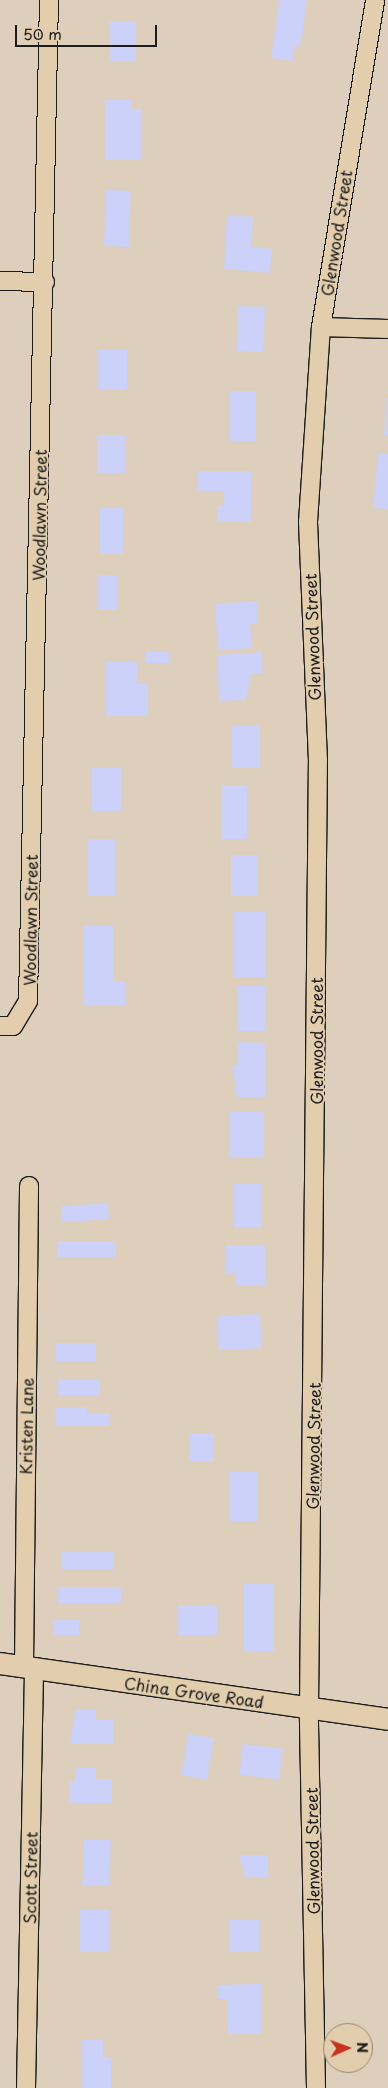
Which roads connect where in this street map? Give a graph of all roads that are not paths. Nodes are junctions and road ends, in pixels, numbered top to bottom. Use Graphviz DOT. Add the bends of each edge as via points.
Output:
graph roads {
  1 [pos="49,0"];
  2 [pos="375,0"];
  3 [pos="0,281"];
  4 [pos="45,282"];
  5 [pos="321,327"];
  6 [pos="388,328"];
  7 [pos="7,1026"];
  8 [pos="28,1186"];
  9 [pos="0,1663"];
  10 [pos="29,1667"];
  11 [pos="309,1709"];
  12 [pos="388,1720"];
  13 [pos="26,2088"];
  14 [pos="316,2088"];
  1 -- 4 [label="street, Woodlawn Street"];
  2 -- 5 [label="street, Glenwood Street"];
  3 -- 4 [label="street"];
  4 -- 7 [label="street, Woodlawn Street" via="28,1001"];
  5 -- 6 [label="street"];
  5 -- 11 [label="street, Glenwood Street" via="308,522 318,761"];
  8 -- 10 [label="street, Kristen Lane"];
  9 -- 10 [label="street, China Grove Road"];
  10 -- 11 [label="street, China Grove Road"];
  10 -- 13 [label="street, Scott Street"];
  11 -- 12 [label="street, China Grove Road"];
  11 -- 14 [label="street, Glenwood Street"];
}
